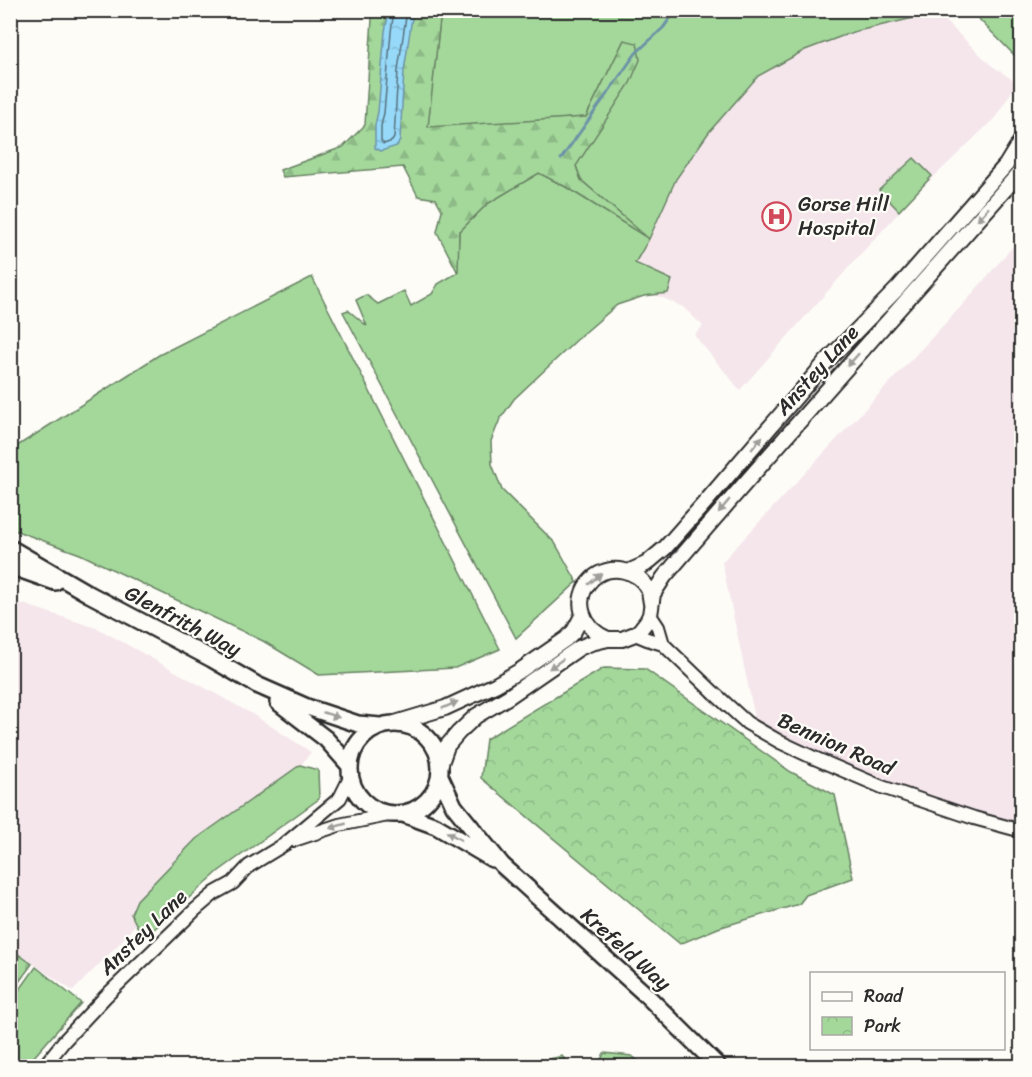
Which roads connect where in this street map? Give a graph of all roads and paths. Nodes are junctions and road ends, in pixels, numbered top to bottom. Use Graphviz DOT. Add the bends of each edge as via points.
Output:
graph roads {
  1 [pos="1022,140"];
  2 [pos="1022,170"];
  3 [pos="10,548"];
  4 [pos="10,560"];
  5 [pos="10,566"];
  6 [pos="627,572"];
  7 [pos="38,576"];
  8 [pos="89,594"];
  9 [pos="650,609"];
  10 [pos="583,614"];
  11 [pos="635,634"];
  12 [pos="608,639"];
  13 [pos="663,644"];
  14 [pos="257,685"];
  15 [pos="387,725"];
  16 [pos="440,771"];
  17 [pos="350,772"];
  18 [pos="398,814"];
  19 [pos="1022,831"];
  20 [pos="285,844"];
  21 [pos="502,865"];
  22 [pos="44,1066"];
  23 [pos="718,1066"];
  6 -- 1 [label="main road, one-way" via="646,564 665,548 825,363 898,288 1006,165"];
  2 -- 9 [label="main road, Anstey Lane, one-way" via="664,577 653,594"];
  3 -- 8 [label="highway, Glenfrith Way"];
  4 -- 7 [label="highway"];
  5 -- 7 [label="highway, Glenfrith Way"];
  6 -- 9 [label="main road" via="648,589"];
  10 -- 6 [label="main road, one-way" via="584,592 592,580 611,570"];
  7 -- 8 [label="highway, Glenfrith Way"];
  8 -- 14 [label="highway, Glenfrith Way"];
  9 -- 11 [label="main road, Anstey Lane" via="644,626"];
  9 -- 13 [label="main road, Bennion Road"];
  10 -- 12 [label="main road" via="592,630"];
  15 -- 10 [label="main road, one-way" via="445,708 504,680 566,639"];
  11 -- 12 [label="main road"];
  11 -- 13 [label="main road, Bennion Road"];
  12 -- 16 [label="main road, one-way" via="579,648 476,716 447,746"];
  13 -- 19 [label="main road, Bennion Road" via="747,723 780,742 882,787"];
  14 -- 15 [label="highway, Glenfrith Way, one-way" via="358,724"];
  14 -- 17 [label="highway, Glenfrith Way" via="326,740"];
  15 -- 16 [label="highway" via="409,725 424,734 436,749"];
  15 -- 17 [label="highway" via="369,731 358,743"];
  16 -- 18 [label="highway" via="432,795 421,806"];
  16 -- 21 [label="highway, Krefeld Way" via="454,806"];
  17 -- 18 [label="highway" via="363,801 378,811"];
  17 -- 20 [label="main road, Anstey Lane" via="340,798"];
  18 -- 20 [label="main road, Anstey Lane, one-way" via="339,825"];
  21 -- 18 [label="highway, Krefeld Way, one-way" via="436,826"];
  20 -- 22 [label="main road, Anstey Lane" via="249,866 233,883 215,892 195,910 106,996"];
  21 -- 23 [label="highway, Krefeld Way" via="644,993"];
}
